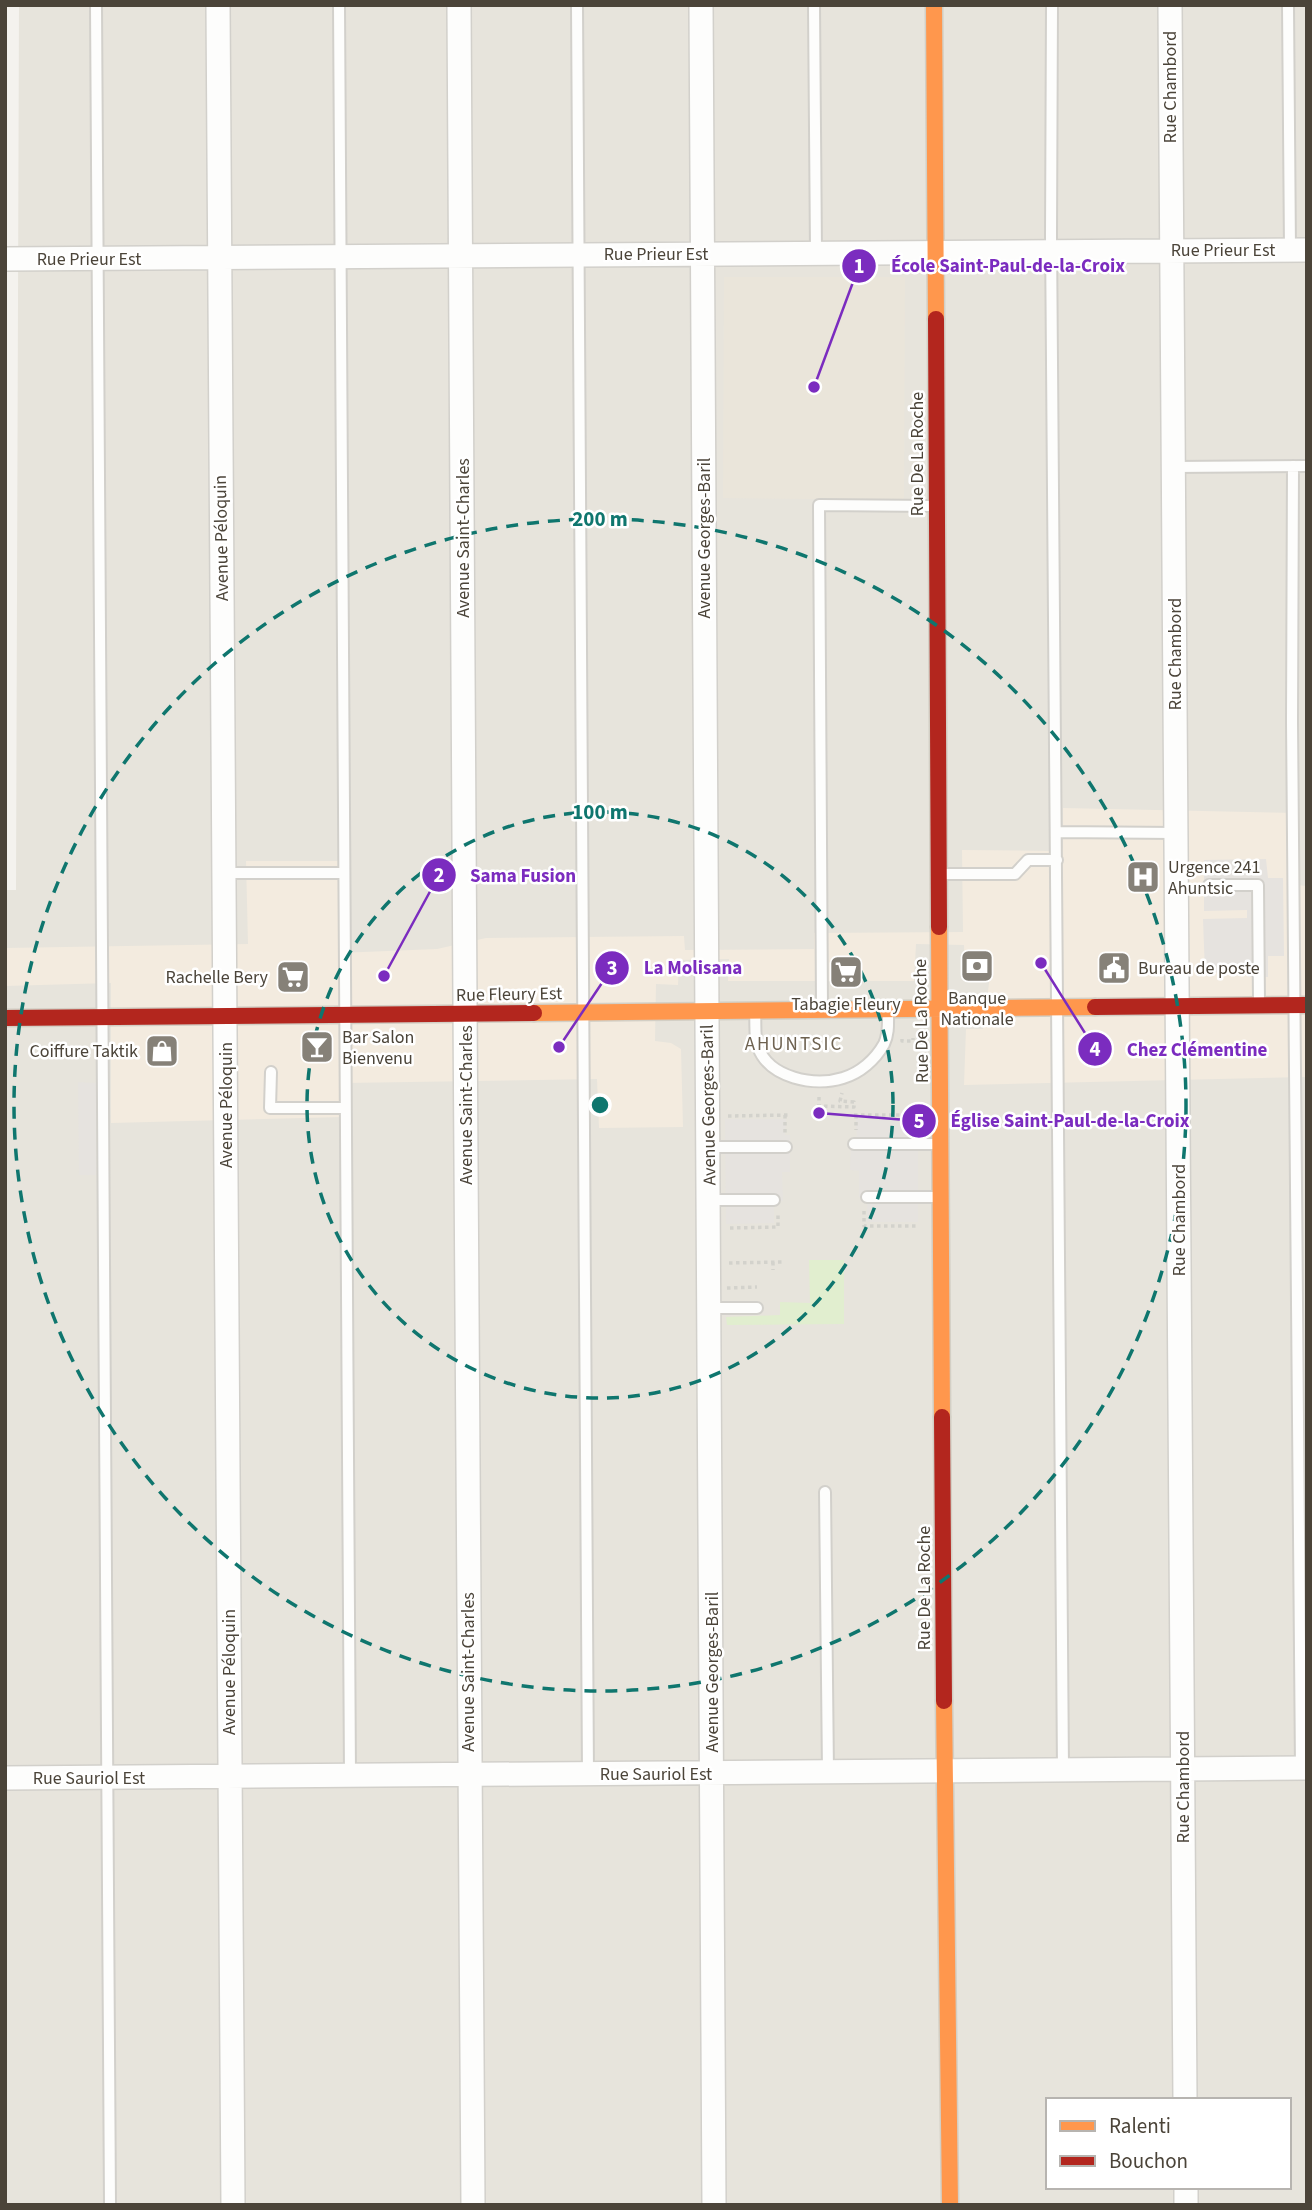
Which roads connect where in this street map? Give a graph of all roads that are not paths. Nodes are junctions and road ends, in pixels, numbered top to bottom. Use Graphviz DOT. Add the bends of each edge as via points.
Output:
graph roads {
  1 [pos="96,5"];
  2 [pos="218,5"];
  3 [pos="339,5"];
  4 [pos="459,5"];
  5 [pos="577,5"];
  6 [pos="701,5"];
  7 [pos="814,5"];
  8 [pos="934,5"];
  9 [pos="1052,5"];
  10 [pos="1170,5"];
  11 [pos="1288,5"];
  12 [pos="1171,250"];
  13 [pos="1298,250"];
  14 [pos="936,252"];
  15 [pos="1051,252"];
  16 [pos="816,253"];
  17 [pos="702,254"];
  18 [pos="578,255"];
  19 [pos="341,256"];
  20 [pos="461,256"];
  21 [pos="218,258"];
  22 [pos="5,259"];
  23 [pos="98,259"];
  24 [pos="1293,466"];
  25 [pos="1307,466"];
  26 [pos="1174,467"];
  27 [pos="937,506"];
  28 [pos="1057,832"];
  29 [pos="1175,833"];
  30 [pos="1057,860"];
  31 [pos="225,873"];
  32 [pos="344,873"];
  33 [pos="940,874"];
  34 [pos="1209,886"];
  35 [pos="1301,1005"];
  36 [pos="1259,1006"];
  37 [pos="1177,1007"];
  38 [pos="941,1009"];
  39 [pos="1058,1009"];
  40 [pos="888,1010"];
  41 [pos="755,1011"];
  42 [pos="822,1011"];
  43 [pos="707,1012"];
  44 [pos="584,1013"];
  45 [pos="466,1014"];
  46 [pos="344,1015"];
  47 [pos="226,1016"];
  48 [pos="5,1017"];
  49 [pos="102,1017"];
  50 [pos="271,1072"];
  51 [pos="345,1108"];
  52 [pos="854,1144"];
  53 [pos="942,1144"];
  54 [pos="708,1147"];
  55 [pos="786,1147"];
  56 [pos="867,1197"];
  57 [pos="942,1197"];
  58 [pos="709,1200"];
  59 [pos="774,1200"];
  60 [pos="709,1308"];
  61 [pos="757,1308"];
  62 [pos="825,1492"];
  63 [pos="1304,1768"];
  64 [pos="1063,1770"];
  65 [pos="1183,1770"];
  66 [pos="828,1772"];
  67 [pos="945,1772"];
  68 [pos="713,1773"];
  69 [pos="588,1774"];
  70 [pos="469,1775"];
  71 [pos="350,1776"];
  72 [pos="229,1777"];
  73 [pos="5,1778"];
  74 [pos="108,1778"];
  75 [pos="1185,2098"];
  76 [pos="110,2205"];
  77 [pos="233,2205"];
  78 [pos="473,2205"];
  79 [pos="714,2205"];
  80 [pos="950,2205"];
  1 -- 23 [label="lane"];
  2 -- 21 [label="street, Avenue Péloquin"];
  3 -- 19 [label="lane"];
  4 -- 20 [label="street, Avenue Saint-Charles"];
  5 -- 18 [label="lane"];
  6 -- 17 [label="street, Avenue Georges-Baril"];
  7 -- 16 [label="lane"];
  8 -- 14 [label="street, Rue De La Roche"];
  9 -- 15 [label="lane"];
  10 -- 12 [label="street, Rue Chambord"];
  11 -- 13 [label="lane"];
  12 -- 13 [label="street, Rue Prieur Est"];
  12 -- 15 [label="street, Rue Prieur Est"];
  12 -- 26 [label="street, Rue Chambord"];
  14 -- 15 [label="street, Rue Prieur Est"];
  14 -- 16 [label="street, Rue Prieur Est"];
  14 -- 27 [label="street, Rue De La Roche"];
  15 -- 28 [label="lane"];
  16 -- 17 [label="street, Rue Prieur Est"];
  17 -- 18 [label="street, Rue Prieur Est"];
  17 -- 43 [label="street, Avenue Georges-Baril"];
  18 -- 20 [label="street, Rue Prieur Est"];
  18 -- 44 [label="lane"];
  19 -- 20 [label="street, Rue Prieur Est"];
  19 -- 21 [label="street, Rue Prieur Est"];
  19 -- 32 [label="lane"];
  20 -- 45 [label="street, Avenue Saint-Charles"];
  21 -- 23 [label="street, Rue Prieur Est"];
  21 -- 31 [label="street, Avenue Péloquin"];
  22 -- 23 [label="street, Rue Prieur Est"];
  23 -- 49 [label="lane"];
  24 -- 25 [label="lane"];
  24 -- 26 [label="lane"];
  24 -- 35 [label="lane" via="1292,722"];
  26 -- 29 [label="street, Rue Chambord"];
  27 -- 33 [label="street, Rue De La Roche"];
  27 -- 42 [label="lane" via="819,505"];
  28 -- 29 [label="lane"];
  28 -- 30 [label="lane"];
  29 -- 37 [label="street, Rue Chambord"];
  30 -- 33 [label="lane" via="1028,860 1015,874"];
  30 -- 39 [label="lane"];
  31 -- 32 [label="lane"];
  31 -- 47 [label="street, Avenue Péloquin"];
  32 -- 46 [label="lane"];
  33 -- 38 [label="street, Rue De La Roche"];
  34 -- 36 [label="lane" via="1258,885"];
  35 -- 36 [label="street, Rue Fleury Est"];
  35 -- 63 [label="lane"];
  36 -- 37 [label="street, Rue Fleury Est"];
  37 -- 39 [label="street, Rue Fleury Est"];
  37 -- 65 [label="street, Rue Chambord"];
  38 -- 39 [label="street, Rue Fleury Est"];
  38 -- 40 [label="street, Rue Fleury Est"];
  38 -- 53 [label="street, Rue De La Roche"];
  39 -- 64 [label="lane"];
  40 -- 41 [label="lane" via="885,1041 870,1062 845,1078 819,1081 781,1072 766,1059 757,1043"];
  40 -- 42 [label="street, Rue Fleury Est"];
  41 -- 42 [label="street, Rue Fleury Est"];
  41 -- 43 [label="street, Rue Fleury Est"];
  43 -- 44 [label="street, Rue Fleury Est"];
  43 -- 54 [label="street, Avenue Georges-Baril"];
  44 -- 45 [label="street, Rue Fleury Est"];
  44 -- 69 [label="lane"];
  45 -- 46 [label="street, Rue Fleury Est"];
  45 -- 70 [label="street, Avenue Saint-Charles"];
  46 -- 47 [label="street, Rue Fleury Est"];
  46 -- 51 [label="lane"];
  47 -- 49 [label="street, Rue Fleury Est"];
  47 -- 72 [label="street, Avenue Péloquin"];
  48 -- 49 [label="street, Rue Fleury Est"];
  49 -- 74 [label="lane"];
  50 -- 51 [label="lane" via="271,1108"];
  51 -- 71 [label="lane"];
  52 -- 53 [label="lane"];
  53 -- 57 [label="street, Rue De La Roche"];
  54 -- 55 [label="lane"];
  54 -- 58 [label="street, Avenue Georges-Baril"];
  56 -- 57 [label="lane"];
  57 -- 67 [label="street, Rue De La Roche"];
  58 -- 59 [label="lane"];
  58 -- 60 [label="street, Avenue Georges-Baril"];
  60 -- 61 [label="lane"];
  60 -- 68 [label="street, Avenue Georges-Baril"];
  62 -- 66 [label="lane"];
  63 -- 65 [label="street, Rue Sauriol Est"];
  64 -- 65 [label="street, Rue Sauriol Est"];
  64 -- 67 [label="street, Rue Sauriol Est"];
  65 -- 75 [label="street, Rue Chambord"];
  66 -- 67 [label="street, Rue Sauriol Est"];
  66 -- 68 [label="street, Rue Sauriol Est"];
  67 -- 80 [label="street, Rue De La Roche"];
  68 -- 69 [label="street, Rue Sauriol Est"];
  68 -- 79 [label="street, Avenue Georges-Baril"];
  69 -- 70 [label="street, Rue Sauriol Est"];
  70 -- 71 [label="street, Rue Sauriol Est"];
  70 -- 78 [label="street, Avenue Saint-Charles"];
  71 -- 72 [label="street, Rue Sauriol Est"];
  72 -- 74 [label="street, Rue Sauriol Est"];
  72 -- 77 [label="street, Avenue Péloquin"];
  73 -- 74 [label="street, Rue Sauriol Est"];
  74 -- 76 [label="lane"];
}
